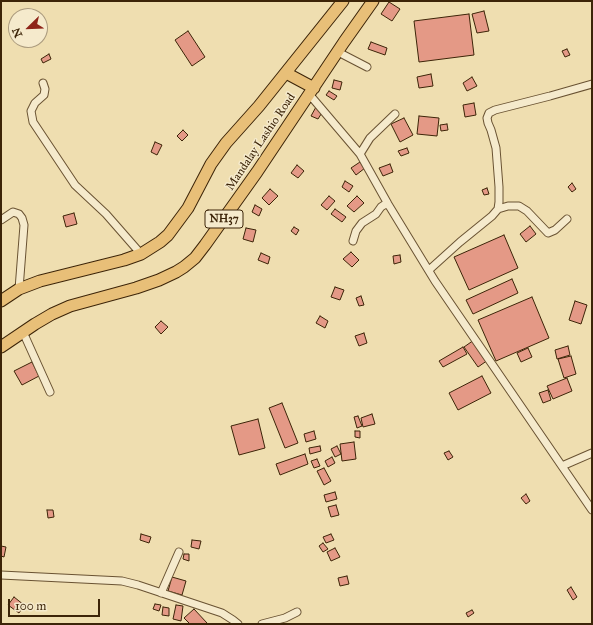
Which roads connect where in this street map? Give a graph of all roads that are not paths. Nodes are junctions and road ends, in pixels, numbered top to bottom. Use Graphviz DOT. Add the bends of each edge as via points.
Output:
graph roads {
  1 [pos="343,1"];
  2 [pos="373,1"];
  3 [pos="338,52"];
  4 [pos="367,67"];
  5 [pos="286,72"];
  6 [pos="42,83"];
  7 [pos="592,84"];
  8 [pos="312,91"];
  9 [pos="395,114"];
  10 [pos="360,154"];
  11 [pos="388,204"];
  12 [pos="498,209"];
  13 [pos="567,219"];
  14 [pos="1,220"];
  15 [pos="354,242"];
  16 [pos="141,254"];
  17 [pos="429,270"];
  18 [pos="19,289"];
  19 [pos="1,302"];
  20 [pos="23,332"];
  21 [pos="1,347"];
  22 [pos="50,392"];
  23 [pos="592,453"];
  24 [pos="562,466"];
  25 [pos="592,510"];
  26 [pos="178,552"];
  27 [pos="1,575"];
  28 [pos="161,593"];
  29 [pos="297,612"];
  30 [pos="238,624"];
  31 [pos="262,624"];
  1 -- 5 [label="highway, Mandalay Lashio Road / NH37"];
  2 -- 3 [label="highway, Mandalay Lashio Road / NH37"];
  3 -- 4 [label="street"];
  3 -- 8 [label="highway, Mandalay Lashio Road / NH37"];
  5 -- 8 [label="highway"];
  5 -- 16 [label="highway, Mandalay Lashio Road / NH37" via="226,143 211,164 188,208 168,235"];
  6 -- 16 [label="street" via="44,95 30,111 33,122 75,185 106,214"];
  7 -- 12 [label="street" via="489,113 488,123 496,148"];
  8 -- 10 [label="street"];
  8 -- 20 [label="highway, Mandalay Lashio Road / NH37" via="195,258 170,275 136,288 70,306"];
  9 -- 10 [label="street" via="370,138"];
  10 -- 11 [label="street"];
  11 -- 15 [label="street" via="362,223 356,231"];
  11 -- 17 [label="street"];
  12 -- 13 [label="street" via="519,206 548,233"];
  12 -- 17 [label="street"];
  14 -- 18 [label="street" via="13,212 19,214 24,225"];
  16 -- 18 [label="highway, Mandalay Lashio Road / NH37"];
  17 -- 24 [label="street"];
  18 -- 19 [label="highway, Mandalay Lashio Road / NH37"];
  20 -- 21 [label="highway, Mandalay Lashio Road / NH37"];
  20 -- 22 [label="street"];
  23 -- 24 [label="street"];
  24 -- 25 [label="street"];
  26 -- 28 [label="street"];
  27 -- 28 [label="street" via="122,581"];
  28 -- 30 [label="street" via="222,613"];
  29 -- 31 [label="street" via="286,618"];
}
